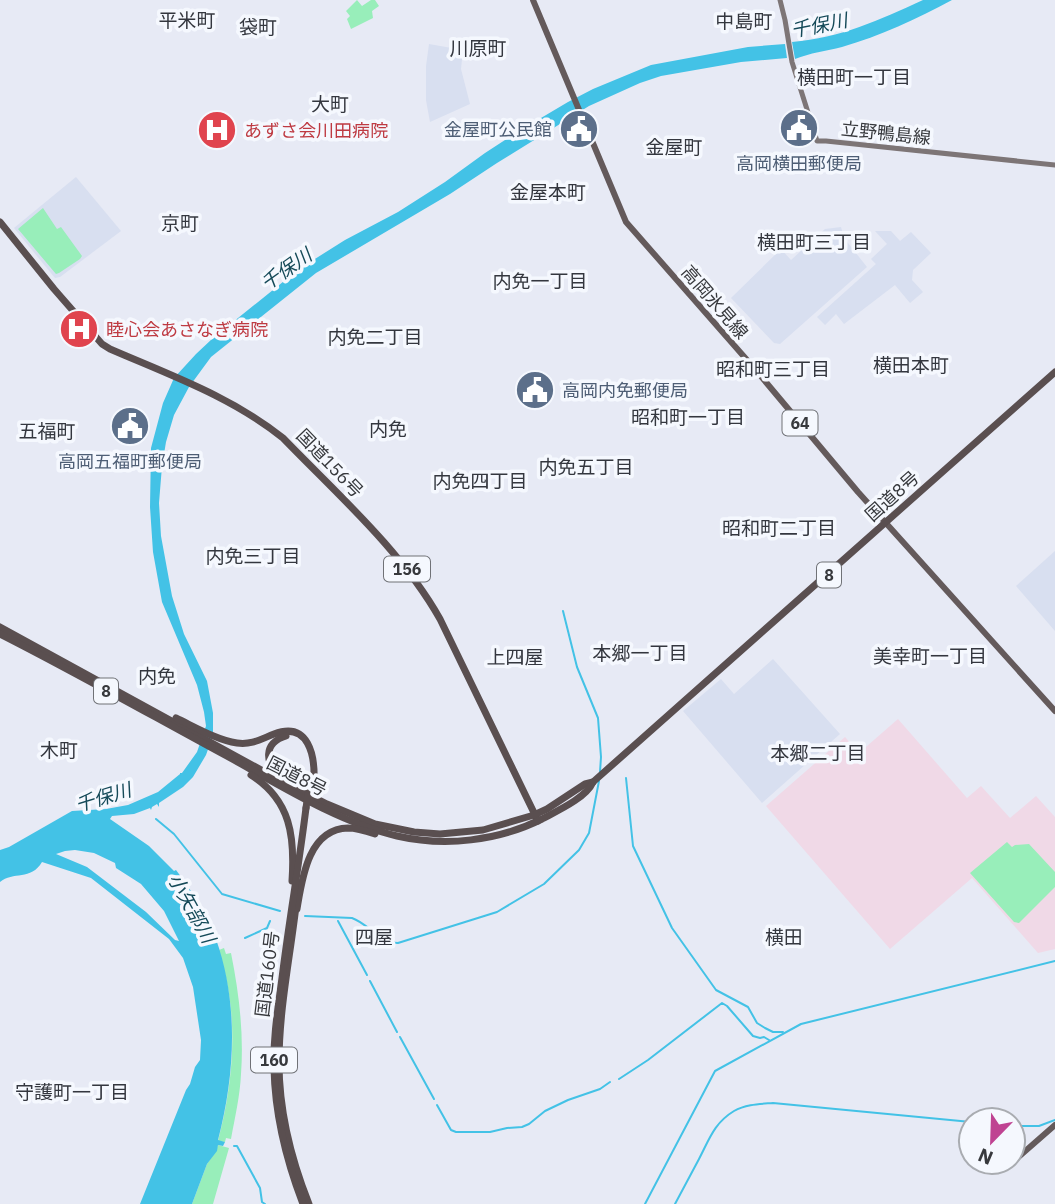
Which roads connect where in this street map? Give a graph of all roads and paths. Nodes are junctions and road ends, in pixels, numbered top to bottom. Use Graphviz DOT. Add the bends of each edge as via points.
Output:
graph roads {
  1 [pos="533,0"];
  2 [pos="780,0"];
  3 [pos="1055,165"];
  4 [pos="0,222"];
  5 [pos="1055,372"];
  6 [pos="885,522"];
  7 [pos="0,627"];
  8 [pos="0,634"];
  9 [pos="146,706"];
  10 [pos="1055,712"];
  11 [pos="174,722"];
  12 [pos="233,759"];
  13 [pos="312,780"];
  14 [pos="321,801"];
  15 [pos="536,818"];
  16 [pos="444,841"];
  17 [pos="293,914"];
  18 [pos="1055,1125"];
  19 [pos="1027,1150"];
  20 [pos="303,1204"];
  21 [pos="309,1204"];
  1 -- 6 [label="main road, 高岡氷見線 / 64" via="630,228"];
  2 -- 3 [label="main road, 立野鴨島線" via="792,60 817,141"];
  4 -- 15 [label="highway, 国道156号 / 156" via="102,344 243,409 283,438 408,570 440,620"];
  5 -- 6 [label="highway, 国道8号 / 8"];
  6 -- 10 [label="main road, 高岡氷見線 / 64"];
  6 -- 15 [label="highway, 国道8号 / 8" via="597,779"];
  7 -- 9 [label="highway, 8"];
  8 -- 11 [label="highway, 国道8号 / 8" via="157,719"];
  9 -- 11 [label="highway, 160"];
  11 -- 12 [label="highway, 国道8号 / 8"];
  11 -- 13 [label="highway, 160" via="235,743 250,744 284,732 299,735 314,758"];
  12 -- 14 [label="highway, 国道8号 / 8"];
  12 -- 16 [label="highway, 国道8号 / 8" via="352,821 397,836"];
  12 -- 17 [label="highway, 160" via="270,790 289,823 294,853"];
  13 -- 14 [label="highway, 160" via="302,743 286,736 274,742 269,760 276,772"];
  13 -- 17 [label="highway, 160, bridge"];
  14 -- 15 [label="highway, 国道8号 / 8" via="375,824 414,832 483,830"];
  15 -- 16 [label="highway, 国道8号 / 8" via="496,835"];
  16 -- 17 [label="highway, 160" via="423,843 354,828 333,832 308,860"];
  17 -- 20 [label="highway, 国道160号 / 160" via="276,1020 274,1068 283,1144"];
  17 -- 21 [label="highway, 国道160号 / 160" via="279,1062 288,1137"];
  18 -- 19 [label="main road"];
}
